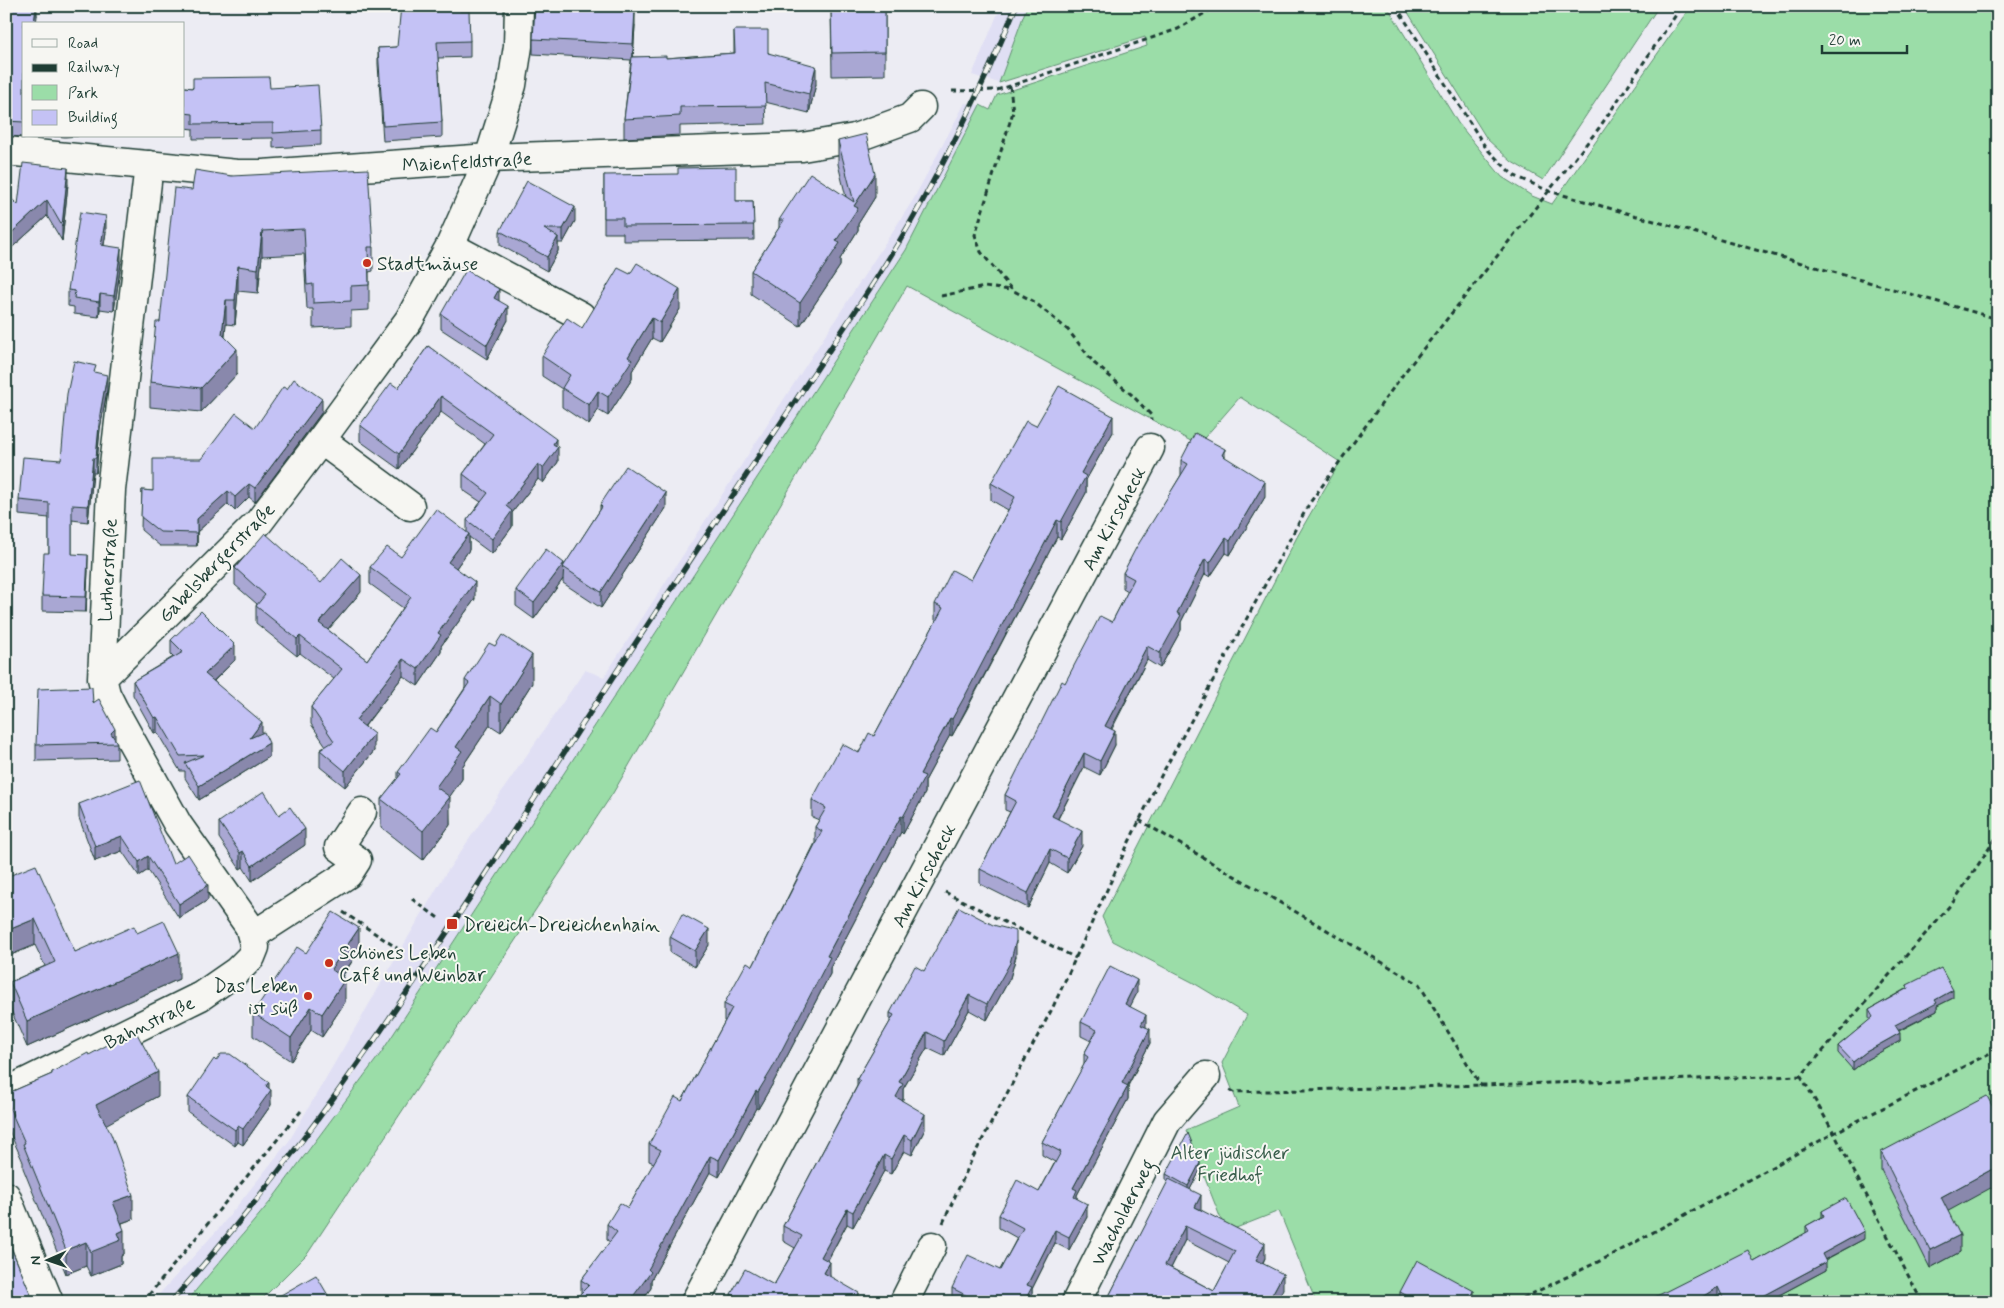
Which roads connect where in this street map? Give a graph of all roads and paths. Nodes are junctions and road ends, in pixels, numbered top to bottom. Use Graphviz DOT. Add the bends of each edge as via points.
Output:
graph roads {
  1 [pos="519,6"];
  2 [pos="1217,6"];
  3 [pos="1396,6"];
  4 [pos="1682,6"];
  5 [pos="1010,86"];
  6 [pos="952,90"];
  7 [pos="920,107"];
  8 [pos="6,151"];
  9 [pos="489,158"];
  10 [pos="149,165"];
  11 [pos="1549,191"];
  12 [pos="450,246"];
  13 [pos="1012,290"];
  14 [pos="941,296"];
  15 [pos="581,316"];
  16 [pos="1998,319"];
  17 [pos="322,440"];
  18 [pos="1150,448"];
  19 [pos="410,506"];
  20 [pos="102,678"];
  21 [pos="362,812"];
  22 [pos="1139,820"];
  23 [pos="1998,835"];
  24 [pos="920,880"];
  25 [pos="315,893"];
  26 [pos="412,898"];
  27 [pos="441,920"];
  28 [pos="252,936"];
  29 [pos="397,948"];
  30 [pos="1076,958"];
  31 [pos="1998,1049"];
  32 [pos="1206,1076"];
  33 [pos="1801,1076"];
  34 [pos="1481,1086"];
  35 [pos="6,1092"];
  36 [pos="301,1111"];
  37 [pos="1834,1133"];
  38 [pos="6,1196"];
  39 [pos="932,1246"];
  40 [pos="49,1302"];
  41 [pos="143,1302"];
  42 [pos="695,1302"];
  43 [pos="904,1302"];
  44 [pos="1076,1302"];
  45 [pos="1515,1302"];
  46 [pos="1922,1302"];
  1 -- 9 [label="street, Gabelsbergerstraße" via="518,46 512,85"];
  2 -- 5 [label="path" via="1178,29"];
  3 -- 11 [label="path" via="1486,148 1513,175"];
  4 -- 11 [label="path" via="1599,128"];
  5 -- 6 [label="path" via="997,90"];
  5 -- 13 [label="path" via="1013,112 975,235 981,252"];
  7 -- 9 [label="street, Maienfeldstraße" via="910,118 855,138 802,147"];
  8 -- 10 [label="street, Maienfeldstraße"];
  9 -- 10 [label="street, Maienfeldstraße" via="263,174"];
  9 -- 12 [label="street, Gabelsbergerstraße"];
  10 -- 20 [label="street, Lutherstraße" via="111,490"];
  11 -- 16 [label="path"];
  11 -- 22 [label="path" via="1404,373 1309,504"];
  12 -- 15 [label="street"];
  12 -- 17 [label="street, Gabelsbergerstraße" via="409,320"];
  13 -- 14 [label="path" via="984,287"];
  13 -- 18 [label="path" via="1068,330 1094,363 1151,415"];
  17 -- 19 [label="street"];
  17 -- 20 [label="street, Gabelsbergerstraße" via="259,522"];
  18 -- 24 [label="street, Am Kirscheck"];
  20 -- 28 [label="street, Lutherstraße" via="113,708 178,825 249,926"];
  21 -- 25 [label="street" via="339,847 357,860 348,874"];
  22 -- 30 [label="path"];
  22 -- 34 [label="path" via="1418,984"];
  23 -- 33 [label="path" via="1954,901"];
  24 -- 30 [label="path"];
  24 -- 42 [label="street, Am Kirscheck"];
  25 -- 28 [label="street"];
  25 -- 29 [label="path"];
  26 -- 27 [label="path"];
  28 -- 35 [label="street, Bahnstraße" via="254,947 251,957 201,996"];
  30 -- 39 [label="path" via="972,1160"];
  31 -- 37 [label="path"];
  32 -- 34 [label="path" via="1234,1092"];
  32 -- 44 [label="street, Wacholderweg" via="1167,1121"];
  33 -- 34 [label="path"];
  33 -- 37 [label="path"];
  36 -- 41 [label="path"];
  37 -- 45 [label="path" via="1610,1256"];
  37 -- 46 [label="path"];
  38 -- 40 [label="street"];
  39 -- 43 [label="street"];
}
